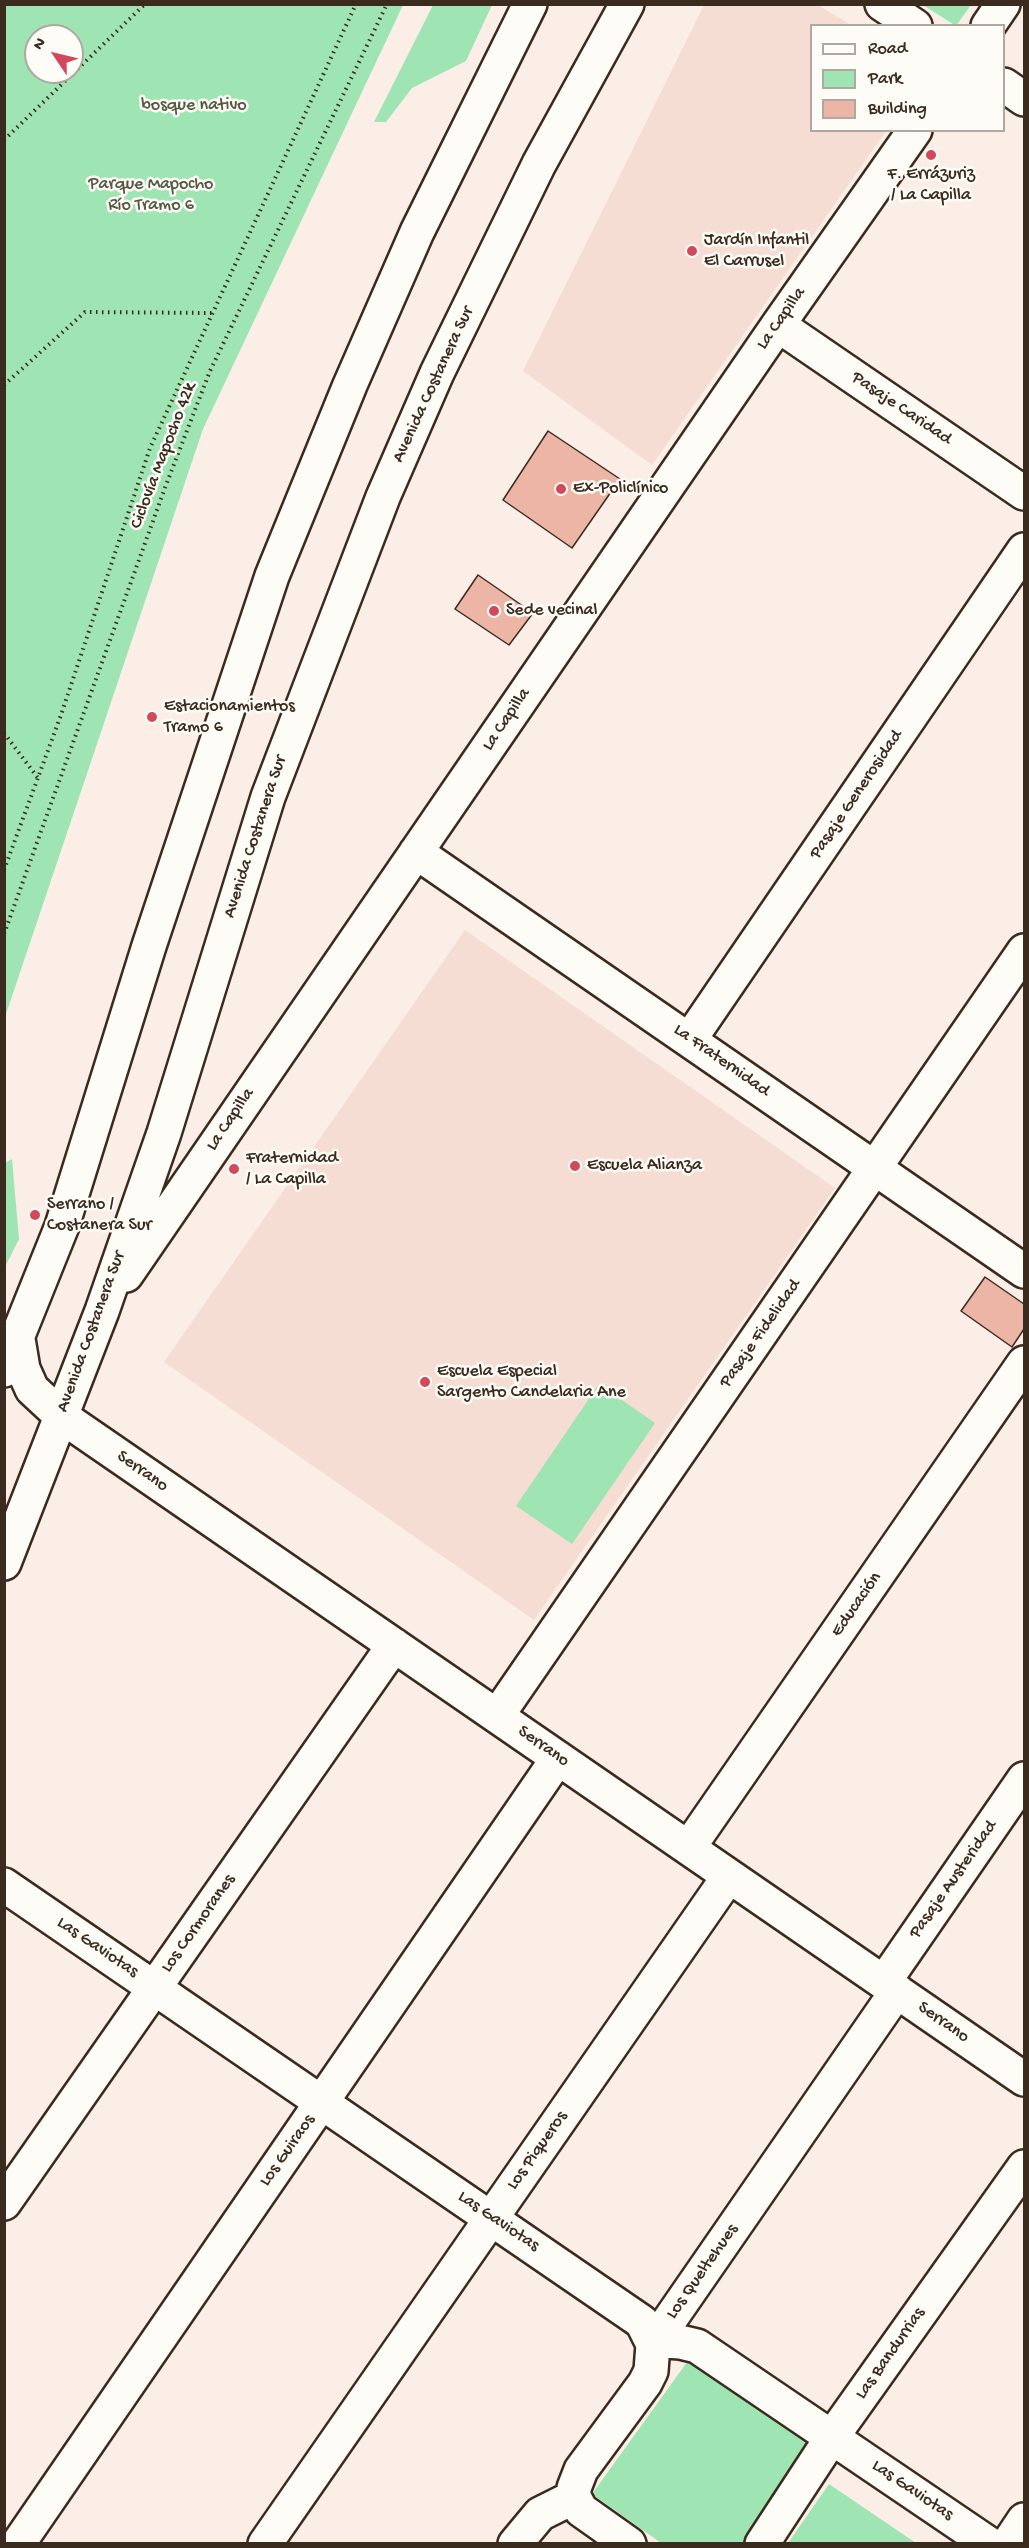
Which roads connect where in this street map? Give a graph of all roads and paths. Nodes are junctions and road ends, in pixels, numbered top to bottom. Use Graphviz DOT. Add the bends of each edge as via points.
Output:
graph roads {
  1 [pos="145,4"];
  2 [pos="356,4"];
  3 [pos="387,4"];
  4 [pos="530,4"];
  5 [pos="627,4"];
  6 [pos="882,4"];
  7 [pos="1002,4"];
  8 [pos="912,24"];
  9 [pos="989,24"];
  10 [pos="1005,86"];
  11 [pos="1024,99"];
  12 [pos="914,132"];
  13 [pos="4,140"];
  14 [pos="213,313"];
  15 [pos="778,326"];
  16 [pos="4,385"];
  17 [pos="1024,492"];
  18 [pos="1024,550"];
  19 [pos="4,733"];
  20 [pos="38,778"];
  21 [pos="416,852"];
  22 [pos="4,870"];
  23 [pos="4,934"];
  24 [pos="1024,951"];
  25 [pos="690,1039"];
  26 [pos="875,1168"];
  27 [pos="1024,1271"];
  28 [pos="102,1311"];
  29 [pos="18,1339"];
  30 [pos="1024,1363"];
  31 [pos="4,1370"];
  32 [pos="61,1416"];
  33 [pos="4,1563"];
  34 [pos="394,1645"];
  35 [pos="497,1716"];
  36 [pos="558,1758"];
  37 [pos="1024,1779"];
  38 [pos="689,1847"];
  39 [pos="729,1876"];
  40 [pos="4,1885"];
  41 [pos="891,1986"];
  42 [pos="155,1987"];
  43 [pos="1024,2079"];
  44 [pos="322,2101"];
  45 [pos="1024,2166"];
  46 [pos="4,2203"];
  47 [pos="492,2218"];
  48 [pos="653,2344"];
  49 [pos="832,2437"];
  50 [pos="574,2497"];
  51 [pos="1024,2520"];
  52 [pos="18,2544"];
  53 [pos="265,2544"];
  54 [pos="516,2544"];
  55 [pos="629,2544"];
  56 [pos="762,2544"];
  57 [pos="989,2544"];
  58 [pos="1008,2544"];
  1 -- 13 [label="path"];
  2 -- 14 [label="path"];
  3 -- 23 [label="path, Ciclovía Mapocho 42k" via="210,371"];
  4 -- 29 [label="street" via="417,232 272,576 156,924 69,1203"];
  5 -- 28 [label="street, Avenida Costanera Sur" via="539,164 437,373 383,497 268,797 164,1133"];
  6 -- 8 [label="street"];
  7 -- 9 [label="street"];
  10 -- 11 [label="street"];
  12 -- 15 [label="street, La Capilla"];
  14 -- 16 [label="path" via="85,312"];
  14 -- 20 [label="path" via="150,448"];
  15 -- 17 [label="street, Pasaje Caridad"];
  15 -- 21 [label="street, La Capilla"];
  18 -- 25 [label="street, Pasaje Generosidad"];
  19 -- 20 [label="path"];
  20 -- 22 [label="path"];
  21 -- 25 [label="street, La Fraternidad"];
  21 -- 28 [label="street, La Capilla"];
  24 -- 26 [label="street, Pasaje Fidelidad"];
  25 -- 26 [label="street, La Fraternidad"];
  26 -- 27 [label="street, La Fraternidad"];
  26 -- 35 [label="street, Pasaje Fidelidad"];
  28 -- 32 [label="street, Avenida Costanera Sur"];
  29 -- 31 [label="street"];
  29 -- 32 [label="street, Serrano" via="23,1369 32,1389"];
  30 -- 38 [label="street, Educación"];
  32 -- 33 [label="street, Avenida Costanera Sur"];
  32 -- 34 [label="street, Serrano"];
  34 -- 35 [label="street, Serrano"];
  34 -- 42 [label="street, Los Cormoranes"];
  35 -- 36 [label="street, Serrano"];
  36 -- 38 [label="street, Serrano"];
  36 -- 44 [label="street, Los Guiraos"];
  37 -- 41 [label="street, Pasaje Austeridad"];
  38 -- 39 [label="street, Serrano"];
  39 -- 41 [label="street, Serrano"];
  39 -- 47 [label="street, Los Piqueros"];
  40 -- 42 [label="street, Las Gaviotas"];
  41 -- 43 [label="street, Serrano"];
  41 -- 48 [label="street, Los Queltehues"];
  42 -- 44 [label="street, Las Gaviotas"];
  42 -- 46 [label="street, Los Cormoranes"];
  44 -- 47 [label="street, Las Gaviotas"];
  44 -- 52 [label="street, Los Guiraos"];
  45 -- 49 [label="street, Las Bandurrias"];
  47 -- 48 [label="street, Las Gaviotas" via="633,2314"];
  47 -- 53 [label="street, Los Piqueros"];
  48 -- 49 [label="street, Las Gaviotas" via="681,2342 697,2346"];
  48 -- 50 [label="street, Los Queltehues" via="651,2371 645,2383 580,2470"];
  49 -- 56 [label="street, Las Bandurrias"];
  49 -- 57 [label="street, Las Gaviotas"];
  50 -- 54 [label="street" via="540,2514"];
  50 -- 55 [label="street" via="581,2510"];
  51 -- 58 [label="street"];
}
